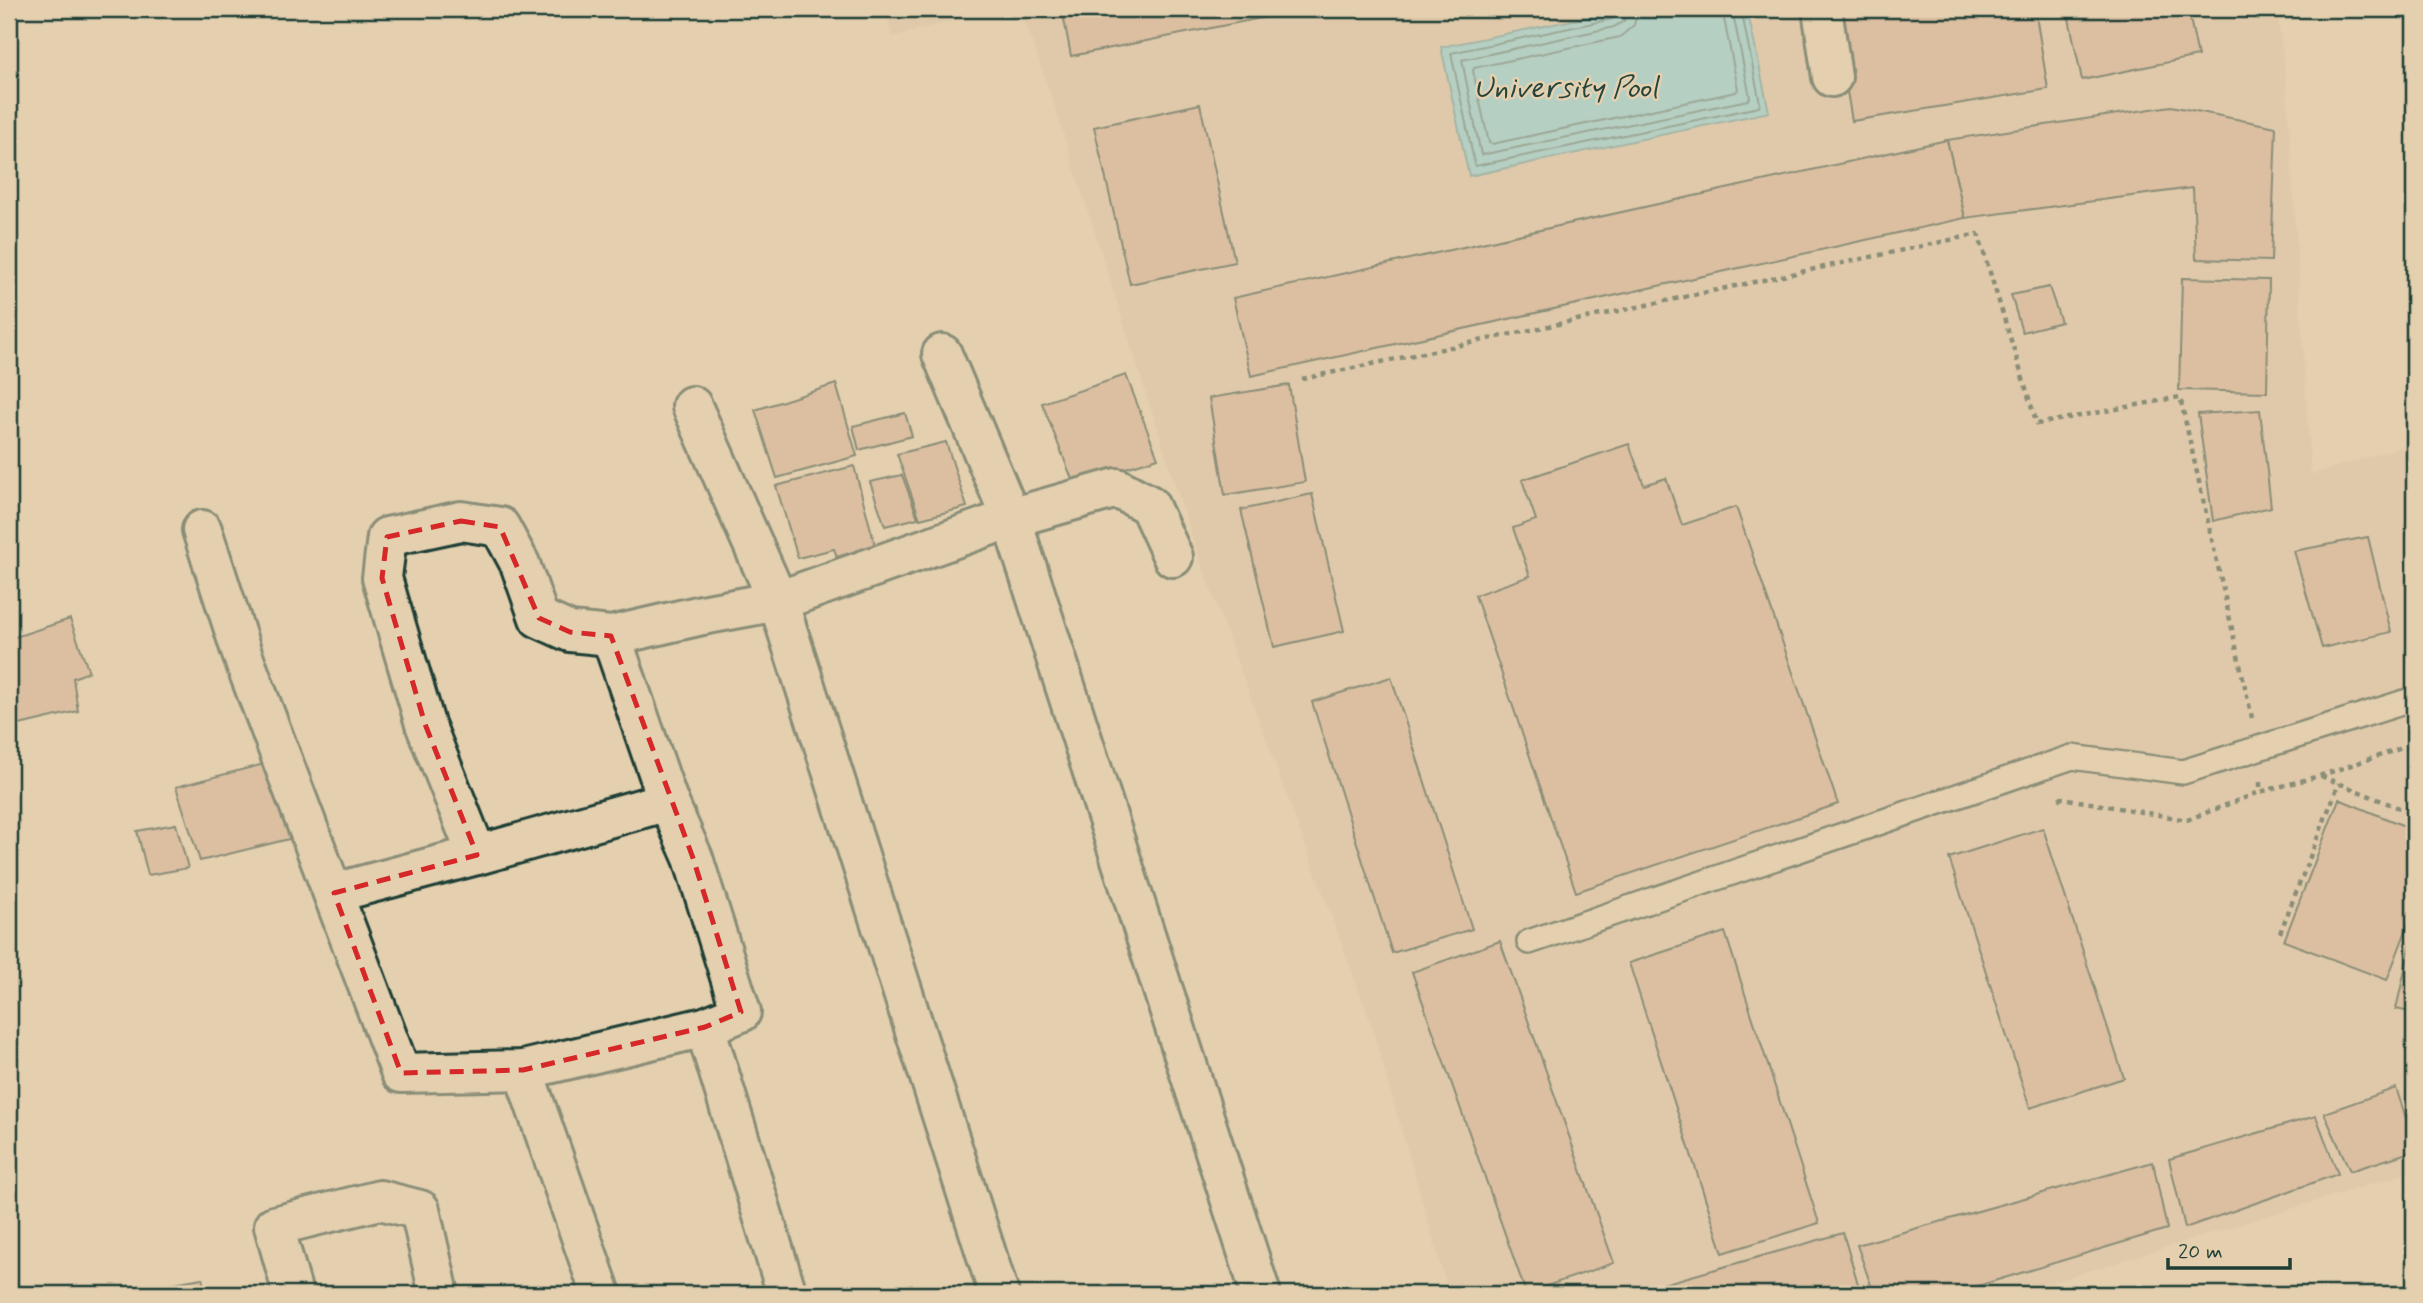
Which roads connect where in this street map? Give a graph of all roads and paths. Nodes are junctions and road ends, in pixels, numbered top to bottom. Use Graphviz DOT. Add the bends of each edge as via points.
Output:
graph roads {
  1 [pos="1822,9"];
  2 [pos="1832,77"];
  3 [pos="942,354"];
  4 [pos="1302,379"];
  5 [pos="692,405"];
  6 [pos="1011,518"];
  7 [pos="202,530"];
  8 [pos="1173,557"];
  9 [pos="778,601"];
  10 [pos="611,636"];
  11 [pos="2414,699"];
  12 [pos="2414,744"];
  13 [pos="2259,749"];
  14 [pos="2319,776"];
  15 [pos="2339,783"];
  16 [pos="2260,792"];
  17 [pos="668,801"];
  18 [pos="2049,802"];
  19 [pos="2414,814"];
  20 [pos="477,855"];
  21 [pos="334,893"];
  22 [pos="2280,933"];
  23 [pos="1530,942"];
  24 [pos="705,1027"];
  25 [pos="523,1070"];
  26 [pos="293,1294"];
  27 [pos="439,1294"];
  28 [pos="601,1294"];
  29 [pos="787,1294"];
  30 [pos="999,1294"];
  31 [pos="1261,1294"];
  1 -- 2 [label="street"];
  3 -- 6 [label="street"];
  4 -- 13 [label="path" via="1978,234 2037,424 2180,397"];
  5 -- 9 [label="street"];
  6 -- 8 [label="street" via="1117,488 1149,505"];
  6 -- 9 [label="street"];
  6 -- 31 [label="street"];
  7 -- 21 [label="street" via="242,654"];
  9 -- 10 [label="street"];
  9 -- 30 [label="street"];
  10 -- 17 [label="street"];
  10 -- 20 [label="street" via="570,632 539,618 520,564 500,527 461,521 387,537 382,578 425,724"];
  11 -- 13 [label="lane"];
  12 -- 14 [label="path"];
  13 -- 16 [label="path"];
  13 -- 23 [label="lane" via="2183,772 2072,757"];
  14 -- 15 [label="path"];
  14 -- 16 [label="path"];
  15 -- 19 [label="path"];
  15 -- 22 [label="path"];
  16 -- 18 [label="path" via="2187,820 2062,797"];
  17 -- 20 [label="street"];
  17 -- 24 [label="street" via="693,858 741,1012"];
  20 -- 21 [label="street"];
  21 -- 25 [label="street" via="401,1073"];
  24 -- 25 [label="street"];
  24 -- 29 [label="street"];
  25 -- 28 [label="street"];
  26 -- 27 [label="street" via="274,1226 380,1200 420,1210"];
}
